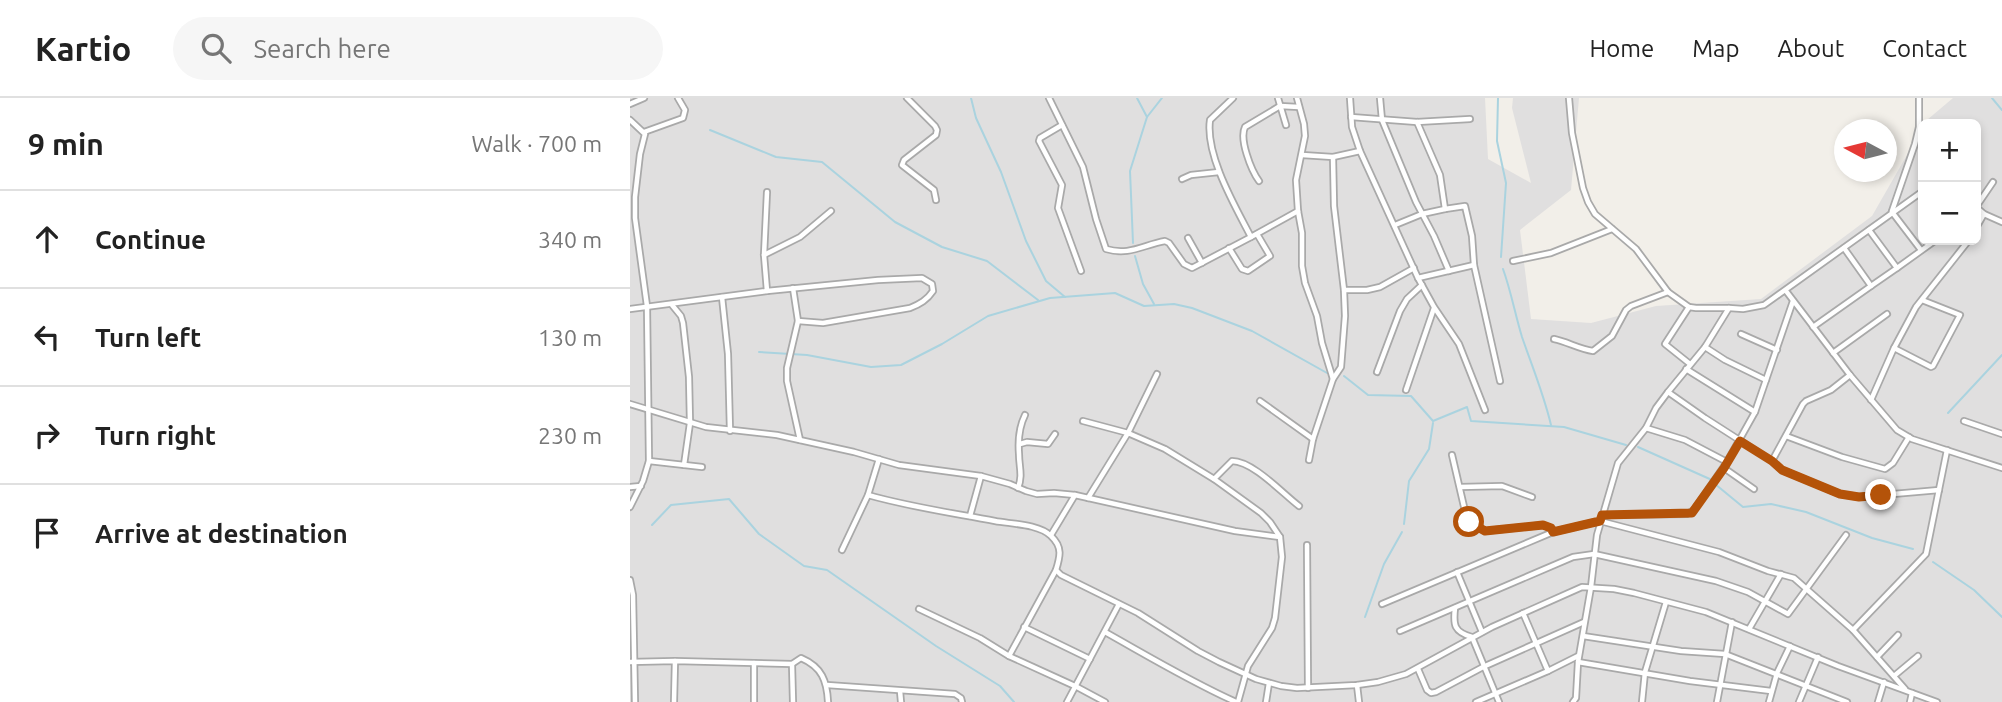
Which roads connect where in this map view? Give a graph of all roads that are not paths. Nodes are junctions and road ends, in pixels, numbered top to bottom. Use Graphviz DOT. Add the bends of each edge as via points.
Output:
graph roads {
  1 [pos="644,98"];
  2 [pos="678,98"];
  3 [pos="906,98"];
  4 [pos="1049,98"];
  5 [pos="1233,98"];
  6 [pos="1278,98"];
  7 [pos="1297,98"];
  8 [pos="1350,98"];
  9 [pos="1380,98"];
  10 [pos="1569,98"];
  11 [pos="1919,98"];
  12 [pos="630,104"];
  13 [pos="1280,106"];
  14 [pos="1299,107"];
  15 [pos="1351,117"];
  16 [pos="1471,118"];
  17 [pos="630,120"];
  18 [pos="1382,120"];
  19 [pos="1417,122"];
  20 [pos="1062,125"];
  21 [pos="1286,125"];
  22 [pos="644,132"];
  23 [pos="1360,151"];
  24 [pos="1302,155"];
  25 [pos="1333,157"];
  26 [pos="1219,172"];
  27 [pos="1182,179"];
  28 [pos="1259,181"];
  29 [pos="1993,182"];
  30 [pos="767,192"];
  31 [pos="633,196"];
  32 [pos="1918,196"];
  33 [pos="936,200"];
  34 [pos="1981,200"];
  35 [pos="1446,209"];
  36 [pos="831,211"];
  37 [pos="1298,211"];
  38 [pos="1981,211"];
  39 [pos="1892,212"];
  40 [pos="1422,214"];
  41 [pos="1984,214"];
  42 [pos="1981,219"];
  43 [pos="2002,222"];
  44 [pos="1395,225"];
  45 [pos="1612,229"];
  46 [pos="1869,230"];
  47 [pos="1257,234"];
  48 [pos="1251,237"];
  49 [pos="1188,238"];
  50 [pos="1928,245"];
  51 [pos="1965,245"];
  52 [pos="1229,248"];
  53 [pos="1844,248"];
  54 [pos="1921,250"];
  55 [pos="764,255"];
  56 [pos="1513,261"];
  57 [pos="1202,262"];
  58 [pos="1474,265"];
  59 [pos="1414,268"];
  60 [pos="1897,268"];
  61 [pos="1081,271"];
  62 [pos="1449,271"];
  63 [pos="1418,278"];
  64 [pos="1422,285"];
  65 [pos="1871,286"];
  66 [pos="793,288"];
  67 [pos="1343,290"];
  68 [pos="767,291"];
  69 [pos="1786,291"];
  70 [pos="1668,292"];
  71 [pos="722,297"];
  72 [pos="1922,300"];
  73 [pos="1793,301"];
  74 [pos="672,304"];
  75 [pos="647,306"];
  76 [pos="1434,307"];
  77 [pos="1689,307"];
  78 [pos="1729,307"];
  79 [pos="630,309"];
  80 [pos="1887,314"];
  81 [pos="798,321"];
  82 [pos="1813,327"];
  83 [pos="1741,334"];
  84 [pos="1554,339"];
  85 [pos="1706,346"];
  86 [pos="1894,348"];
  87 [pos="1777,350"];
  88 [pos="1833,353"];
  89 [pos="1688,366"];
  90 [pos="1377,372"];
  91 [pos="1157,374"];
  92 [pos="1850,375"];
  93 [pos="1333,379"];
  94 [pos="1766,380"];
  95 [pos="1500,381"];
  96 [pos="1406,390"];
  97 [pos="1668,392"];
  98 [pos="1871,400"];
  99 [pos="1260,401"];
  100 [pos="630,404"];
  101 [pos="650,410"];
  102 [pos="1485,410"];
  103 [pos="1755,412"];
  104 [pos="1024,415"];
  105 [pos="1083,421"];
  106 [pos="1965,421"];
  107 [pos="690,423"];
  108 [pos="1646,428"];
  109 [pos="730,431"];
  110 [pos="1128,433"];
  111 [pos="1055,434"];
  112 [pos="2002,435"];
  113 [pos="1786,436"];
  114 [pos="1909,437"];
  115 [pos="1313,439"];
  116 [pos="800,440"];
  117 [pos="1740,441"];
  118 [pos="1020,444"];
  119 [pos="1947,450"];
  120 [pos="1452,455"];
  121 [pos="879,459"];
  122 [pos="1309,460"];
  123 [pos="649,461"];
  124 [pos="1772,461"];
  125 [pos="1727,462"];
  126 [pos="684,465"];
  127 [pos="702,467"];
  128 [pos="2002,467"];
  129 [pos="1724,468"];
  130 [pos="981,476"];
  131 [pos="1214,479"];
  132 [pos="641,485"];
  133 [pos="630,486"];
  134 [pos="1460,487"];
  135 [pos="1018,488"];
  136 [pos="1754,489"];
  137 [pos="1939,490"];
  138 [pos="869,495"];
  139 [pos="1075,495"];
  140 [pos="1532,497"];
  141 [pos="1088,498"];
  142 [pos="1299,506"];
  143 [pos="630,508"];
  144 [pos="1602,515"];
  145 [pos="971,516"];
  146 [pos="1600,521"];
  147 [pos="1553,532"];
  148 [pos="1051,535"];
  149 [pos="1846,536"];
  150 [pos="1280,537"];
  151 [pos="1307,545"];
  152 [pos="842,550"];
  153 [pos="1594,554"];
  154 [pos="1056,570"];
  155 [pos="1457,572"];
  156 [pos="1782,574"];
  157 [pos="630,580"];
  158 [pos="1591,587"];
  159 [pos="1805,589"];
  160 [pos="1470,600"];
  161 [pos="1764,601"];
  162 [pos="1666,602"];
  163 [pos="1119,604"];
  164 [pos="1382,604"];
  165 [pos="1455,608"];
  166 [pos="919,609"];
  167 [pos="1523,613"];
  168 [pos="1585,621"];
  169 [pos="1732,622"];
  170 [pos="1024,626"];
  171 [pos="1749,629"];
  172 [pos="1853,630"];
  173 [pos="1400,631"];
  174 [pos="1105,632"];
  175 [pos="1482,632"];
  176 [pos="1898,635"];
  177 [pos="1583,636"];
  178 [pos="1472,637"];
  179 [pos="1536,642"];
  180 [pos="1655,646"];
  181 [pos="1790,646"];
  182 [pos="1725,654"];
  183 [pos="1009,656"];
  184 [pos="1579,656"];
  185 [pos="1918,656"];
  186 [pos="1818,657"];
  187 [pos="1877,657"];
  188 [pos="1090,659"];
  189 [pos="675,661"];
  190 [pos="632,662"];
  191 [pos="1578,662"];
  192 [pos="754,663"];
  193 [pos="792,664"];
  194 [pos="1483,667"];
  195 [pos="1418,669"];
  196 [pos="1548,671"];
  197 [pos="1245,673"];
  198 [pos="1646,673"];
  199 [pos="1777,673"];
  200 [pos="1894,676"];
  201 [pos="1884,682"];
  202 [pos="1269,683"];
  203 [pos="827,685"];
  204 [pos="1357,685"];
  205 [pos="1719,685"];
  206 [pos="1805,685"];
  207 [pos="1077,687"];
  208 [pos="1308,688"];
  209 [pos="1906,690"];
  210 [pos="900,691"];
  211 [pos="1771,691"];
  212 [pos="1496,693"];
  213 [pos="1912,693"];
  214 [pos="635,702"];
  215 [pos="674,702"];
  216 [pos="754,702"];
  217 [pos="793,702"];
  218 [pos="828,702"];
  219 [pos="901,702"];
  220 [pos="962,702"];
  221 [pos="1067,702"];
  222 [pos="1105,702"];
  223 [pos="1237,702"];
  224 [pos="1266,702"];
  225 [pos="1359,702"];
  226 [pos="1476,702"];
  227 [pos="1499,702"];
  228 [pos="1573,702"];
  229 [pos="1642,702"];
  230 [pos="1717,702"];
  231 [pos="1769,702"];
  232 [pos="1799,702"];
  233 [pos="1847,702"];
  234 [pos="1878,702"];
  235 [pos="1910,702"];
  236 [pos="1937,702"];
  1 -- 12 [label="street"];
  2 -- 22 [label="street" via="685,110 683,118"];
  3 -- 33 [label="street" via="937,130 902,165 934,190"];
  4 -- 20 [label="street"];
  5 -- 26 [label="street" via="1210,120"];
  6 -- 13 [label="street"];
  7 -- 14 [label="street"];
  8 -- 15 [label="street"];
  9 -- 18 [label="street"];
  10 -- 45 [label="street" via="1583,188 1595,214"];
  11 -- 39 [label="street" via="1915,144"];
  13 -- 14 [label="street"];
  13 -- 21 [label="street"];
  13 -- 28 [label="street" via="1242,132"];
  14 -- 24 [label="street" via="1305,136"];
  15 -- 18 [label="street"];
  15 -- 23 [label="street"];
  16 -- 19 [label="street"];
  17 -- 22 [label="street"];
  18 -- 19 [label="street"];
  18 -- 40 [label="street"];
  19 -- 35 [label="street" via="1440,175"];
  20 -- 57 [label="street" via="1083,167 1106,249 1117,253 1165,242 1189,268"];
  20 -- 61 [label="street" via="1039,141 1062,185 1058,208"];
  22 -- 31 [label="street"];
  23 -- 25 [label="street"];
  23 -- 44 [label="street"];
  24 -- 25 [label="street"];
  24 -- 37 [label="street" via="1296,180"];
  25 -- 67 [label="street"];
  26 -- 27 [label="street"];
  26 -- 48 [label="street"];
  29 -- 34 [label="street"];
  30 -- 55 [label="street"];
  31 -- 75 [label="street"];
  32 -- 39 [label="street"];
  35 -- 40 [label="street"];
  35 -- 58 [label="street" via="1465,206"];
  36 -- 55 [label="street" via="800,237"];
  37 -- 47 [label="street"];
  37 -- 93 [label="street" via="1305,283"];
  38 -- 41 [label="street"];
  39 -- 46 [label="street"];
  39 -- 54 [label="street"];
  40 -- 44 [label="street"];
  40 -- 62 [label="street"];
  41 -- 42 [label="street"];
  41 -- 43 [label="street"];
  44 -- 59 [label="street"];
  45 -- 56 [label="street" via="1551,253"];
  45 -- 70 [label="street" via="1636,249"];
  46 -- 53 [label="street"];
  46 -- 60 [label="street"];
  47 -- 48 [label="street"];
  47 -- 52 [label="street" via="1270,256 1248,271"];
  48 -- 52 [label="street"];
  49 -- 57 [label="street"];
  50 -- 54 [label="street"];
  51 -- 72 [label="street"];
  52 -- 57 [label="street"];
  53 -- 65 [label="street"];
  53 -- 69 [label="street"];
  54 -- 60 [label="street"];
  55 -- 68 [label="street"];
  58 -- 62 [label="street"];
  58 -- 95 [label="street"];
  59 -- 63 [label="street"];
  59 -- 67 [label="street" via="1380,287"];
  60 -- 65 [label="street"];
  62 -- 63 [label="street"];
  63 -- 64 [label="street"];
  64 -- 76 [label="street"];
  64 -- 90 [label="street" via="1400,312"];
  65 -- 82 [label="street"];
  66 -- 68 [label="street"];
  66 -- 81 [label="street"];
  66 -- 81 [label="street" via="916,278 933,287 926,300 901,311 823,323"];
  67 -- 93 [label="street" via="1341,367"];
  68 -- 71 [label="street"];
  69 -- 73 [label="street"];
  69 -- 78 [label="street" via="1754,308"];
  70 -- 77 [label="street"];
  70 -- 84 [label="street" via="1631,306 1612,336 1593,351"];
  71 -- 74 [label="street"];
  71 -- 109 [label="street"];
  72 -- 86 [label="street"];
  72 -- 86 [label="street" via="1960,315 1933,366"];
  73 -- 82 [label="street"];
  73 -- 87 [label="street"];
  74 -- 75 [label="street"];
  74 -- 107 [label="street" via="683,323"];
  75 -- 79 [label="street"];
  75 -- 101 [label="street"];
  76 -- 96 [label="street"];
  76 -- 102 [label="street" via="1459,344"];
  77 -- 78 [label="street"];
  77 -- 89 [label="street" via="1665,344"];
  78 -- 85 [label="street"];
  80 -- 88 [label="street"];
  81 -- 116 [label="street" via="787,368"];
  82 -- 88 [label="street"];
  83 -- 87 [label="street"];
  85 -- 89 [label="street"];
  85 -- 94 [label="street"];
  86 -- 98 [label="street"];
  87 -- 94 [label="street"];
  88 -- 92 [label="street"];
  89 -- 97 [label="street"];
  89 -- 103 [label="street"];
  91 -- 110 [label="street"];
  92 -- 98 [label="street"];
  92 -- 113 [label="street" via="1803,404"];
  93 -- 115 [label="street"];
  94 -- 103 [label="street"];
  97 -- 108 [label="street"];
  97 -- 117 [label="street"];
  98 -- 114 [label="street"];
  99 -- 115 [label="street"];
  100 -- 101 [label="street"];
  101 -- 107 [label="street"];
  101 -- 123 [label="street"];
  103 -- 117 [label="street"];
  104 -- 118 [label="street"];
  105 -- 110 [label="street"];
  106 -- 112 [label="street"];
  107 -- 109 [label="street"];
  107 -- 126 [label="street"];
  108 -- 125 [label="street" via="1685,440"];
  108 -- 144 [label="street" via="1618,463"];
  109 -- 116 [label="street"];
  110 -- 131 [label="street"];
  110 -- 141 [label="street"];
  111 -- 118 [label="street" via="1048,444"];
  113 -- 114 [label="street" via="1885,469"];
  113 -- 124 [label="street"];
  114 -- 119 [label="street"];
  115 -- 122 [label="street"];
  116 -- 121 [label="street"];
  117 -- 124 [label="street"];
  117 -- 125 [label="street"];
  118 -- 135 [label="street"];
  119 -- 128 [label="street"];
  119 -- 137 [label="street"];
  120 -- 134 [label="street"];
  121 -- 130 [label="street"];
  121 -- 138 [label="street"];
  123 -- 126 [label="street"];
  123 -- 132 [label="street"];
  124 -- 137 [label="street" via="1782,470 1847,496"];
  125 -- 129 [label="street"];
  126 -- 127 [label="street"];
  129 -- 136 [label="street"];
  129 -- 144 [label="street" via="1692,513"];
  130 -- 135 [label="street"];
  130 -- 145 [label="street"];
  131 -- 142 [label="street" via="1232,461 1238,461"];
  131 -- 150 [label="street" via="1261,513"];
  132 -- 133 [label="street"];
  132 -- 143 [label="street"];
  134 -- 140 [label="street" via="1502,486"];
  134 -- 147 [label="street" via="1469,522 1485,531 1543,525"];
  135 -- 139 [label="street" via="1037,494"];
  137 -- 172 [label="street" via="1926,554"];
  138 -- 145 [label="street"];
  138 -- 152 [label="street"];
  139 -- 141 [label="street"];
  139 -- 148 [label="street"];
  141 -- 150 [label="street"];
  144 -- 146 [label="street"];
  145 -- 148 [label="street" via="1030,526"];
  146 -- 147 [label="street"];
  146 -- 153 [label="street"];
  146 -- 156 [label="street" via="1719,552"];
  147 -- 155 [label="street"];
  148 -- 154 [label="street" via="1061,553"];
  149 -- 159 [label="street"];
  150 -- 197 [label="street" via="1275,618"];
  151 -- 208 [label="street"];
  153 -- 158 [label="street"];
  153 -- 160 [label="street" via="1573,557"];
  153 -- 161 [label="street" via="1716,580"];
  154 -- 163 [label="street"];
  154 -- 170 [label="street"];
  155 -- 160 [label="street"];
  155 -- 164 [label="street"];
  156 -- 159 [label="street"];
  156 -- 161 [label="street"];
  157 -- 190 [label="street"];
  158 -- 162 [label="street"];
  158 -- 167 [label="street"];
  158 -- 168 [label="street"];
  159 -- 161 [label="street" via="1788,614"];
  159 -- 172 [label="street"];
  160 -- 165 [label="street"];
  160 -- 175 [label="street"];
  161 -- 171 [label="street"];
  162 -- 169 [label="street"];
  162 -- 180 [label="street"];
  163 -- 174 [label="street"];
  163 -- 197 [label="street"];
  165 -- 173 [label="street"];
  165 -- 178 [label="street" via="1456,627 1462,635"];
  166 -- 183 [label="street"];
  167 -- 175 [label="street"];
  167 -- 179 [label="street"];
  168 -- 177 [label="street"];
  168 -- 179 [label="street"];
  169 -- 171 [label="street"];
  169 -- 182 [label="street"];
  170 -- 183 [label="street"];
  170 -- 188 [label="street"];
  171 -- 181 [label="street"];
  172 -- 187 [label="street"];
  174 -- 188 [label="street"];
  174 -- 223 [label="street"];
  175 -- 178 [label="street"];
  176 -- 187 [label="street"];
  177 -- 180 [label="street"];
  177 -- 184 [label="street"];
  178 -- 194 [label="street"];
  178 -- 195 [label="street"];
  179 -- 194 [label="street"];
  179 -- 196 [label="street"];
  180 -- 182 [label="street"];
  180 -- 198 [label="street"];
  181 -- 186 [label="street"];
  181 -- 199 [label="street"];
  182 -- 199 [label="street"];
  182 -- 205 [label="street"];
  183 -- 207 [label="street"];
  184 -- 191 [label="street"];
  184 -- 196 [label="street"];
  185 -- 200 [label="street"];
  186 -- 201 [label="street"];
  186 -- 206 [label="street"];
  187 -- 200 [label="street"];
  188 -- 207 [label="street"];
  189 -- 190 [label="street"];
  189 -- 192 [label="street"];
  189 -- 215 [label="street"];
  190 -- 214 [label="street"];
  191 -- 198 [label="street"];
  191 -- 228 [label="street"];
  192 -- 193 [label="street"];
  192 -- 216 [label="street"];
  193 -- 203 [label="street" via="801,658 810,662"];
  193 -- 217 [label="street"];
  194 -- 195 [label="street" via="1431,693"];
  194 -- 212 [label="street"];
  195 -- 204 [label="street"];
  196 -- 212 [label="street"];
  197 -- 202 [label="street"];
  197 -- 223 [label="street"];
  198 -- 205 [label="street"];
  198 -- 229 [label="street"];
  199 -- 206 [label="street"];
  199 -- 211 [label="street"];
  200 -- 209 [label="street"];
  201 -- 209 [label="street"];
  201 -- 234 [label="street"];
  202 -- 208 [label="street"];
  202 -- 224 [label="street"];
  203 -- 210 [label="street"];
  203 -- 218 [label="street"];
  204 -- 208 [label="street"];
  204 -- 225 [label="street"];
  205 -- 211 [label="street"];
  205 -- 230 [label="street"];
  206 -- 232 [label="street"];
  206 -- 233 [label="street"];
  207 -- 221 [label="street"];
  207 -- 222 [label="street"];
  209 -- 213 [label="street"];
  210 -- 219 [label="street"];
  210 -- 220 [label="street" via="955,694"];
  211 -- 231 [label="street"];
  212 -- 226 [label="street"];
  212 -- 227 [label="street"];
  213 -- 235 [label="street"];
  213 -- 236 [label="street"];
}
